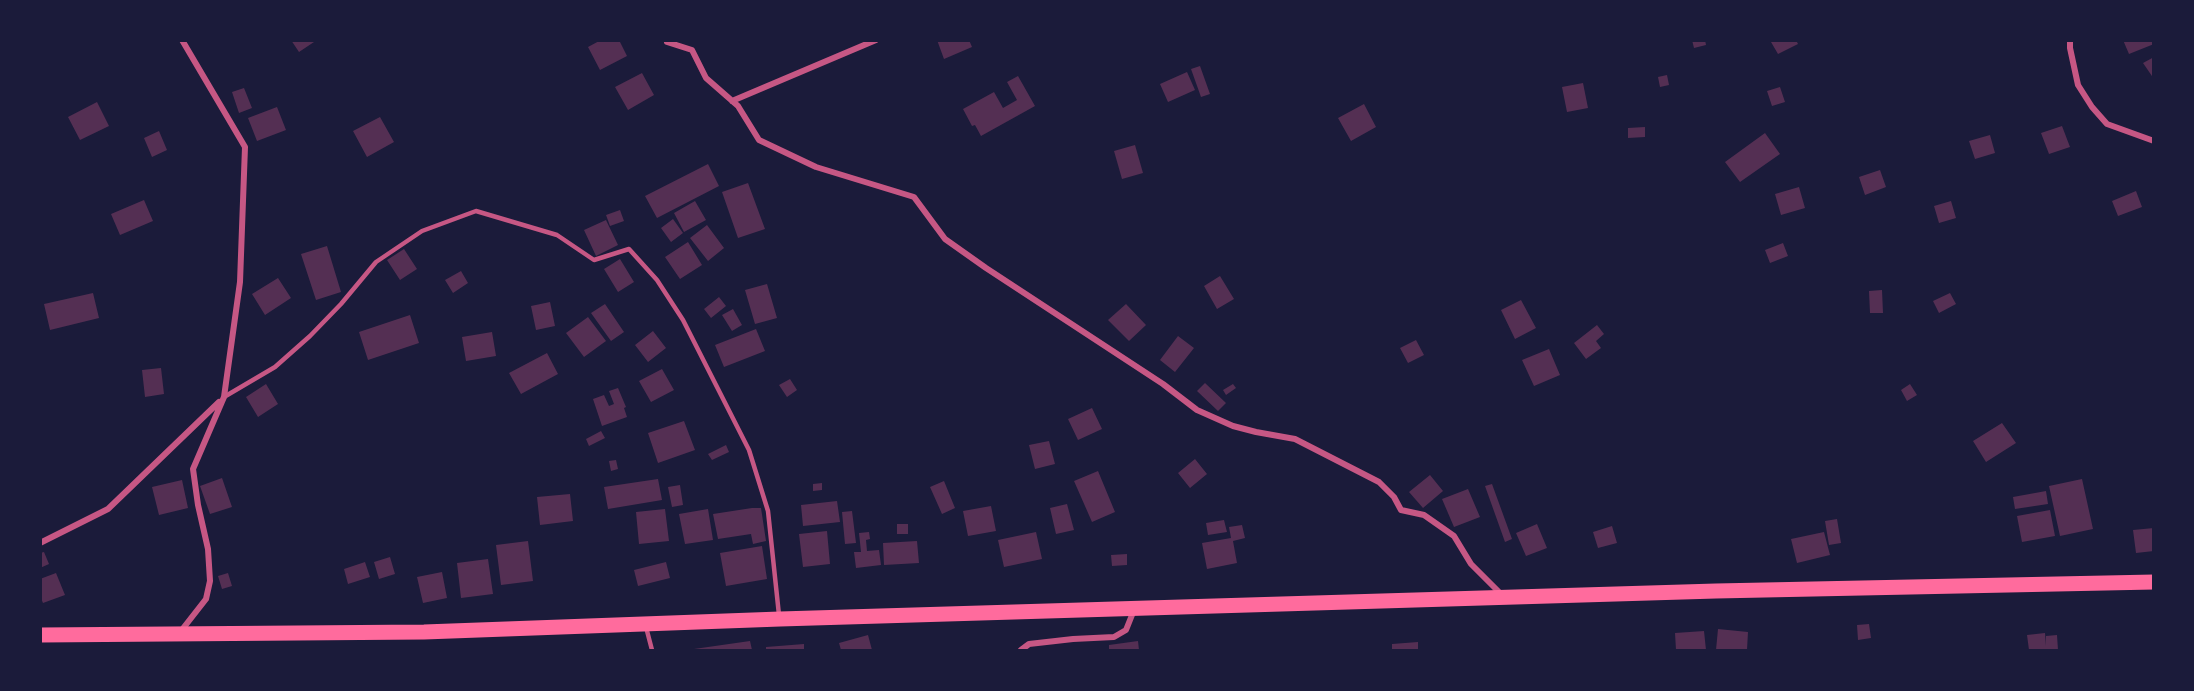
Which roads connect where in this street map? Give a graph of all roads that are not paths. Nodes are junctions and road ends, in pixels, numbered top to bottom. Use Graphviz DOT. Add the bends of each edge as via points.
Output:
graph roads {
  1 [pos="182,40"];
  2 [pos="876,40"];
  3 [pos="2070,40"];
  4 [pos="667,42"];
  5 [pos="732,101"];
  6 [pos="2154,141"];
  7 [pos="224,397"];
  8 [pos="40,543"];
  9 [pos="2154,582"];
  10 [pos="1504,598"];
  11 [pos="1135,609"];
  12 [pos="780,619"];
  13 [pos="645,625"];
  14 [pos="40,635"];
  15 [pos="178,635"];
  16 [pos="652,651"];
  17 [pos="1021,651"];
  1 -- 7 [label="street" via="245,147 240,282"];
  2 -- 5 [label="street"];
  3 -- 6 [label="street" via="2078,85 2092,107 2107,124"];
  4 -- 5 [label="street" via="692,50 706,78"];
  5 -- 10 [label="street" via="759,140 816,167 914,197 945,239 1197,410 1233,426 1295,439 1379,482 1401,510 1424,515 1454,536 1471,564"];
  7 -- 8 [label="street" via="108,509"];
  7 -- 12 [label="lane" via="275,367 310,336 376,262 422,231 476,211 557,235 594,260 629,249 657,280 683,320 749,450 768,511"];
  7 -- 15 [label="street" via="193,469 210,582 206,599"];
  9 -- 10 [label="highway"];
  10 -- 11 [label="highway"];
  11 -- 12 [label="highway"];
  11 -- 17 [label="street" via="1126,630 1114,637 1029,644"];
  12 -- 13 [label="highway"];
  13 -- 15 [label="highway"];
  13 -- 16 [label="lane"];
  14 -- 15 [label="highway"];
}
